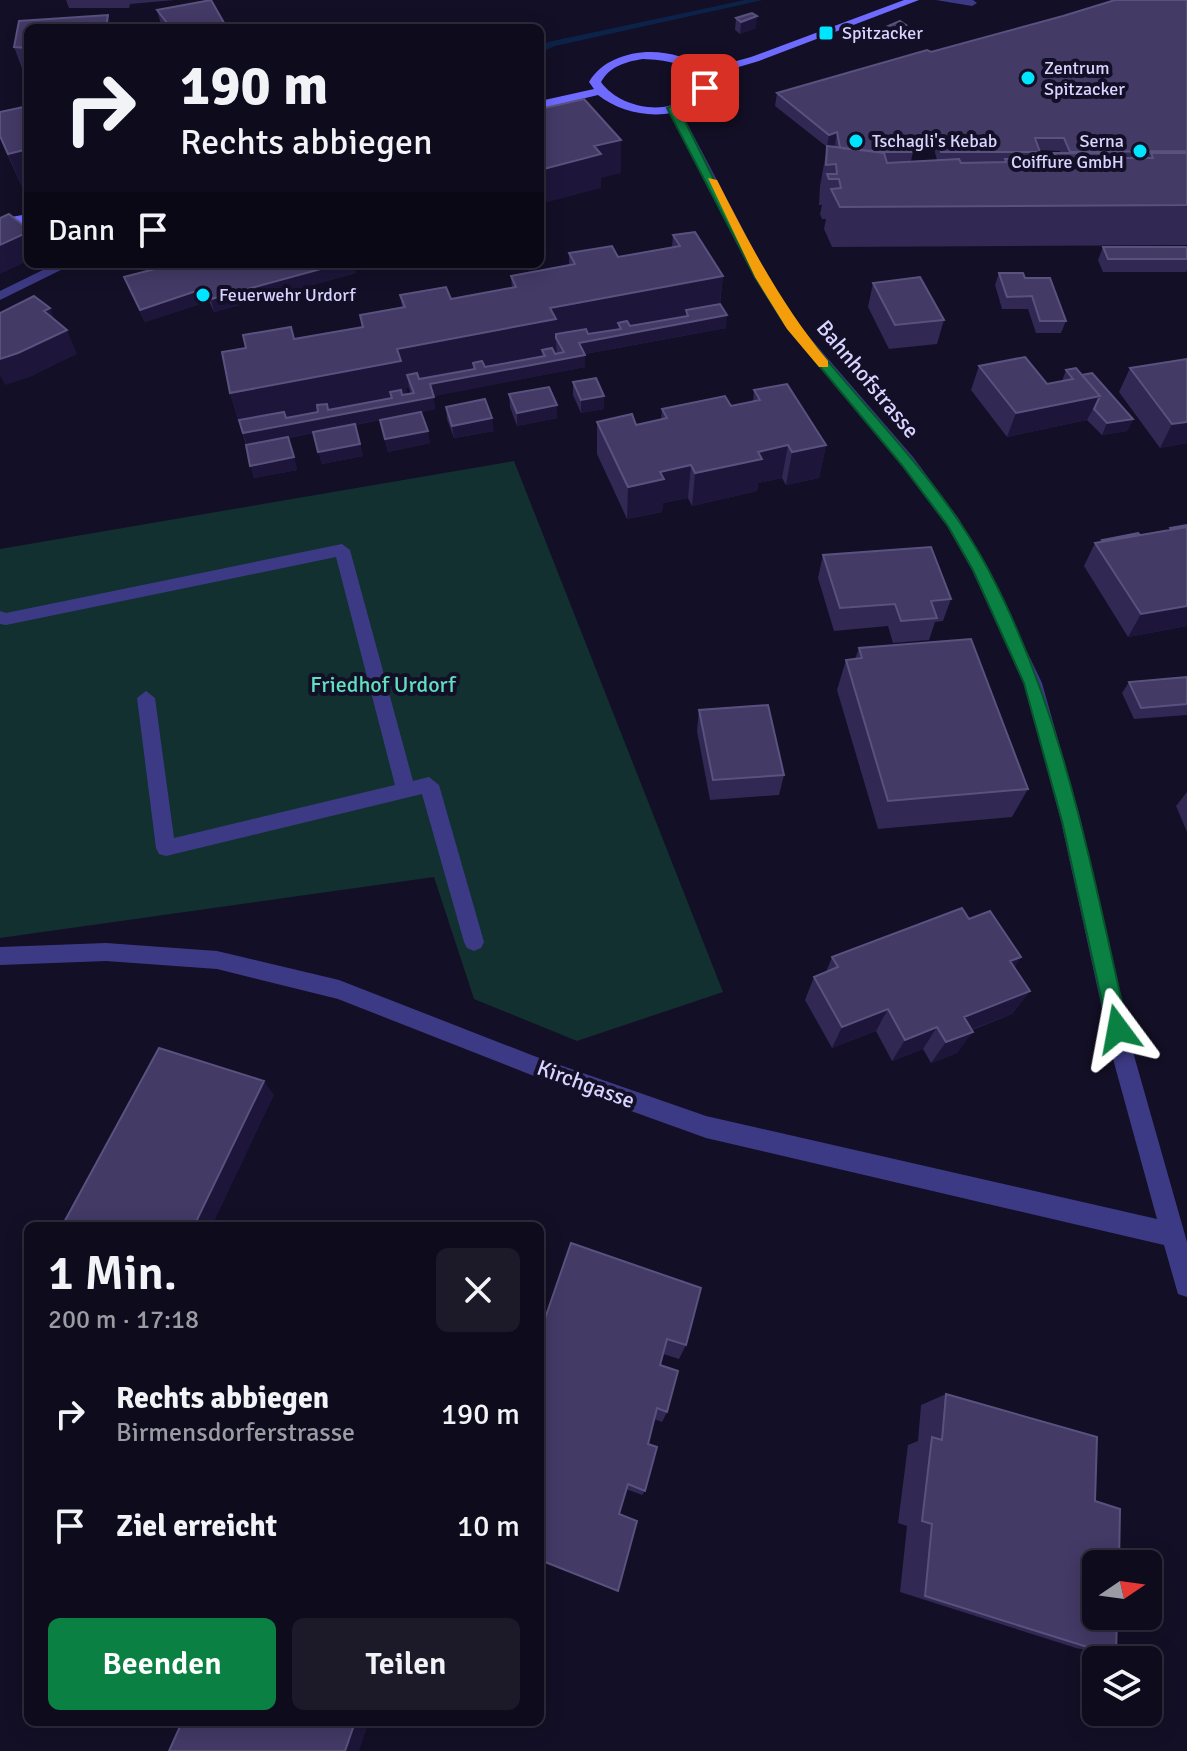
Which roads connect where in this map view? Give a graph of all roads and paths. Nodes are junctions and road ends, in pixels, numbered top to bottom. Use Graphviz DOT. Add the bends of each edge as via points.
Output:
graph roads {
  1 [pos="914,0"];
  2 [pos="941,0"];
  3 [pos="972,3"];
  4 [pos="702,74"];
  5 [pos="598,92"];
  6 [pos="544,104"];
  7 [pos="673,108"];
  8 [pos="24,219"];
  9 [pos="0,223"];
  10 [pos="58,268"];
  11 [pos="0,296"];
  12 [pos="0,617"];
  13 [pos="146,698"];
  14 [pos="406,790"];
  15 [pos="474,942"];
  16 [pos="0,956"];
  17 [pos="1173,1235"];
  18 [pos="1187,1285"];
  1 -- 4 [label="main road"];
  2 -- 3 [label="street"];
  4 -- 5 [label="main road" via="670,58 626,58 599,72"];
  4 -- 7 [label="main road" via="706,81 701,96"];
  5 -- 6 [label="main road"];
  5 -- 7 [label="main road" via="625,107"];
  7 -- 17 [label="street, Bahnhofstrasse" via="792,326 953,523 1033,683 1071,821 1124,1059"];
  8 -- 9 [label="main road"];
  10 -- 11 [label="street"];
  12 -- 14 [label="street" via="342,550"];
  13 -- 14 [label="street" via="166,848"];
  14 -- 15 [label="street" via="429,785"];
  16 -- 17 [label="street, Kirchgasse" via="106,952 217,960 339,990 706,1127"];
  17 -- 18 [label="street, Bahnhofstrasse"];
}
